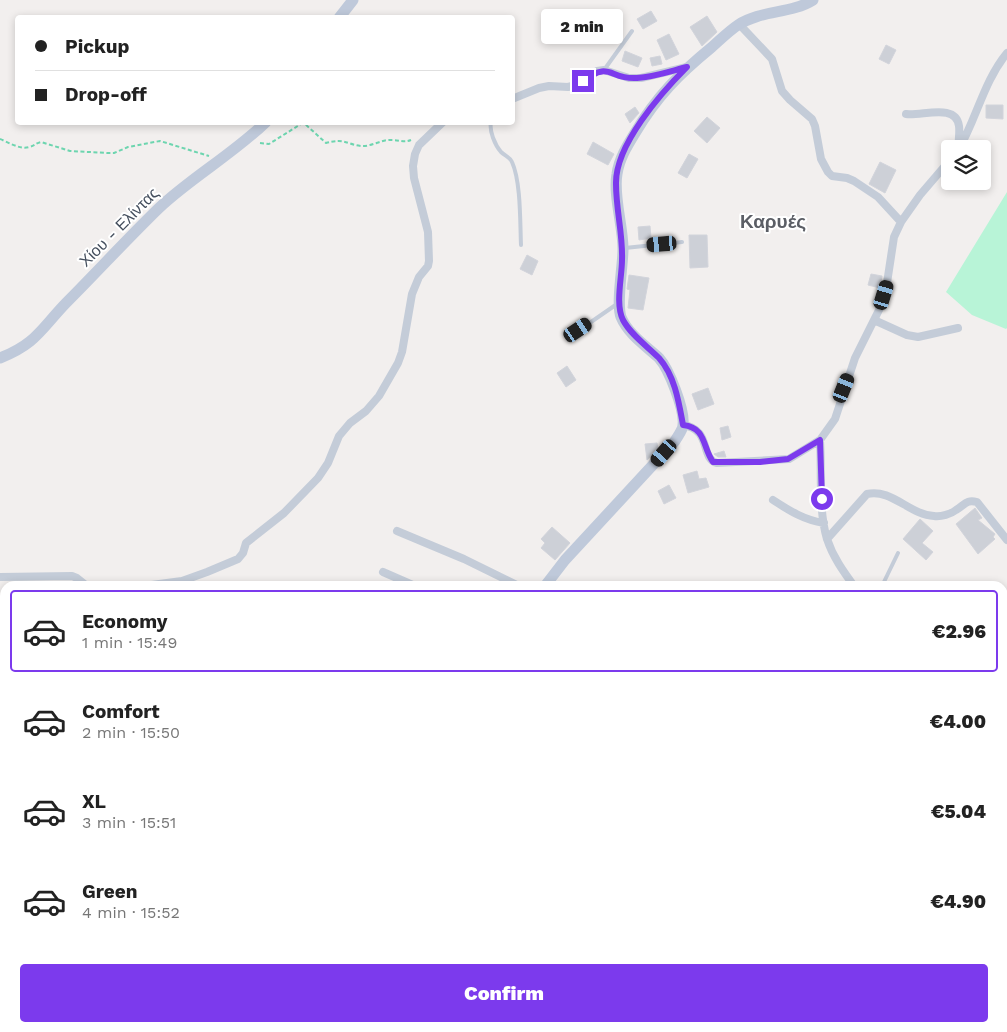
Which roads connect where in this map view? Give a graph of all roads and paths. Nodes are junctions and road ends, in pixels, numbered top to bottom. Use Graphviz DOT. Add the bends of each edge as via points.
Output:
graph roads {
  1 [pos="353,0"];
  2 [pos="813,0"];
  3 [pos="341,15"];
  4 [pos="739,24"];
  5 [pos="632,31"];
  6 [pos="1007,53"];
  7 [pos="687,67"];
  8 [pos="604,70"];
  9 [pos="515,98"];
  10 [pos="906,114"];
  11 [pos="263,125"];
  12 [pos="299,125"];
  13 [pos="306,125"];
  14 [pos="441,125"];
  15 [pos="490,125"];
  16 [pos="0,139"];
  17 [pos="412,140"];
  18 [pos="959,140"];
  19 [pos="964,140"];
  20 [pos="260,143"];
  21 [pos="218,160"];
  22 [pos="941,170"];
  23 [pos="901,222"];
  24 [pos="682,242"];
  25 [pos="521,245"];
  26 [pos="622,248"];
  27 [pos="619,303"];
  28 [pos="874,320"];
  29 [pos="958,328"];
  30 [pos="578,330"];
  31 [pos="0,358"];
  32 [pos="683,425"];
  33 [pos="820,440"];
  34 [pos="773,500"];
  35 [pos="824,523"];
  36 [pos="397,531"];
  37 [pos="828,539"];
  38 [pos="1007,540"];
  39 [pos="898,554"];
  40 [pos="383,572"];
  41 [pos="0,577"];
  42 [pos="81,581"];
  43 [pos="182,581"];
  44 [pos="404,581"];
  45 [pos="509,581"];
  46 [pos="549,581"];
  47 [pos="851,581"];
  48 [pos="884,581"];
  1 -- 3 [label="street"];
  2 -- 4 [label="street" via="800,7"];
  4 -- 7 [label="street"];
  4 -- 23 [label="street" via="772,59 782,91 812,119 821,159 828,172 854,181 878,197"];
  5 -- 8 [label="lane"];
  6 -- 19 [label="street" via="989,81"];
  7 -- 8 [label="street" via="640,78"];
  7 -- 26 [label="street" via="656,100 621,158 616,183"];
  8 -- 9 [label="street" via="576,85 544,87"];
  10 -- 18 [label="street" via="952,114 957,118"];
  11 -- 21 [label="street, Χίου - Ελίντας"];
  12 -- 20 [label="path" via="269,144"];
  13 -- 17 [label="path" via="326,142 344,140 365,146 390,140"];
  14 -- 43 [label="street" via="419,145 415,154 414,178 428,232 429,261 412,294 398,363 379,396 339,436 318,478 284,513 246,543 243,554 238,558"];
  15 -- 25 [label="lane" via="493,138 511,159 515,169"];
  16 -- 21 [label="path" via="24,148 41,142 70,151 108,153 160,141"];
  21 -- 31 [label="street, Χίου - Ελίντας" via="159,208 35,339 20,350"];
  22 -- 23 [label="street"];
  23 -- 28 [label="street" via="893,242 888,284"];
  24 -- 26 [label="lane"];
  26 -- 27 [label="street"];
  27 -- 30 [label="lane"];
  27 -- 32 [label="street" via="620,315 627,327 667,370 677,395"];
  28 -- 29 [label="street" via="918,337"];
  28 -- 33 [label="street" via="855,358 835,419"];
  32 -- 33 [label="street" via="698,430 711,460 717,463 788,459"];
  32 -- 46 [label="street" via="674,442"];
  33 -- 35 [label="street"];
  34 -- 35 [label="street" via="798,516"];
  35 -- 37 [label="street"];
  36 -- 45 [label="street" via="464,558"];
  37 -- 38 [label="street" via="867,494 873,492 934,517 956,510 965,502 977,502"];
  37 -- 47 [label="street" via="833,555"];
  39 -- 48 [label="lane"];
  40 -- 44 [label="street"];
  41 -- 42 [label="street" via="72,576"];
}
